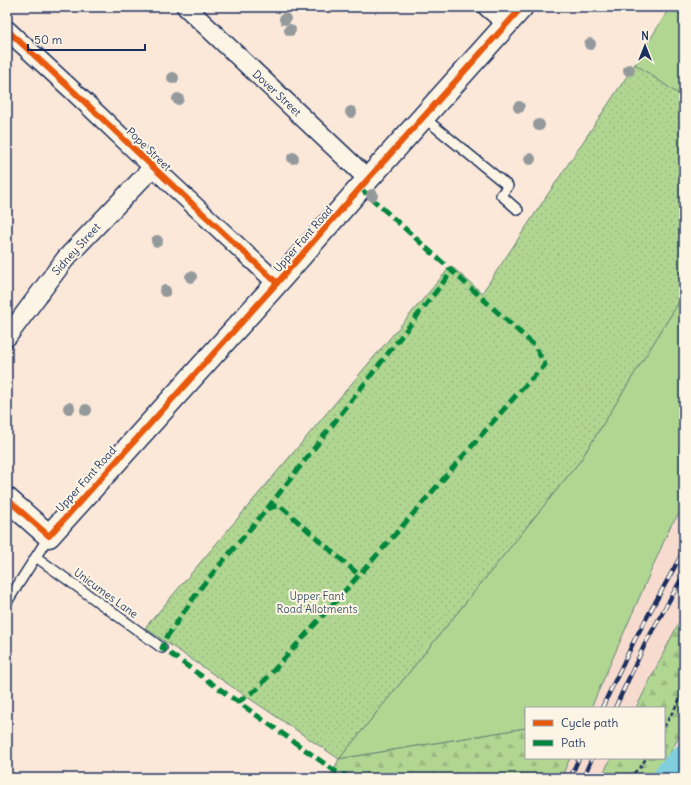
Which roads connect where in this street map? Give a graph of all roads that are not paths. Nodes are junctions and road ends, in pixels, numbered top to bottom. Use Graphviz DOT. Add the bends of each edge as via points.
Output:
graph roads {
  1 [pos="186,7"];
  2 [pos="487,7"];
  3 [pos="522,7"];
  4 [pos="507,24"];
  5 [pos="7,30"];
  6 [pos="423,117"];
  7 [pos="153,167"];
  8 [pos="368,179"];
  9 [pos="518,210"];
  10 [pos="277,283"];
  11 [pos="7,337"];
  12 [pos="7,499"];
  13 [pos="49,536"];
  14 [pos="36,557"];
  15 [pos="7,602"];
  16 [pos="162,648"];
  1 -- 8 [label="street, Dover Street"];
  2 -- 4 [label="street"];
  3 -- 4 [label="street, Upper Fant Road"];
  4 -- 6 [label="street, Upper Fant Road"];
  5 -- 7 [label="street, Pope Street"];
  6 -- 8 [label="street, Upper Fant Road"];
  6 -- 9 [label="lane" via="508,186 501,195"];
  7 -- 10 [label="street, Pope Street"];
  7 -- 11 [label="street, Sidney Street" via="66,258"];
  8 -- 10 [label="street, Upper Fant Road"];
  10 -- 13 [label="street, Upper Fant Road"];
  12 -- 13 [label="street"];
  13 -- 14 [label="lane"];
  14 -- 15 [label="lane"];
  14 -- 16 [label="lane, Unicumes Lane"];
}
